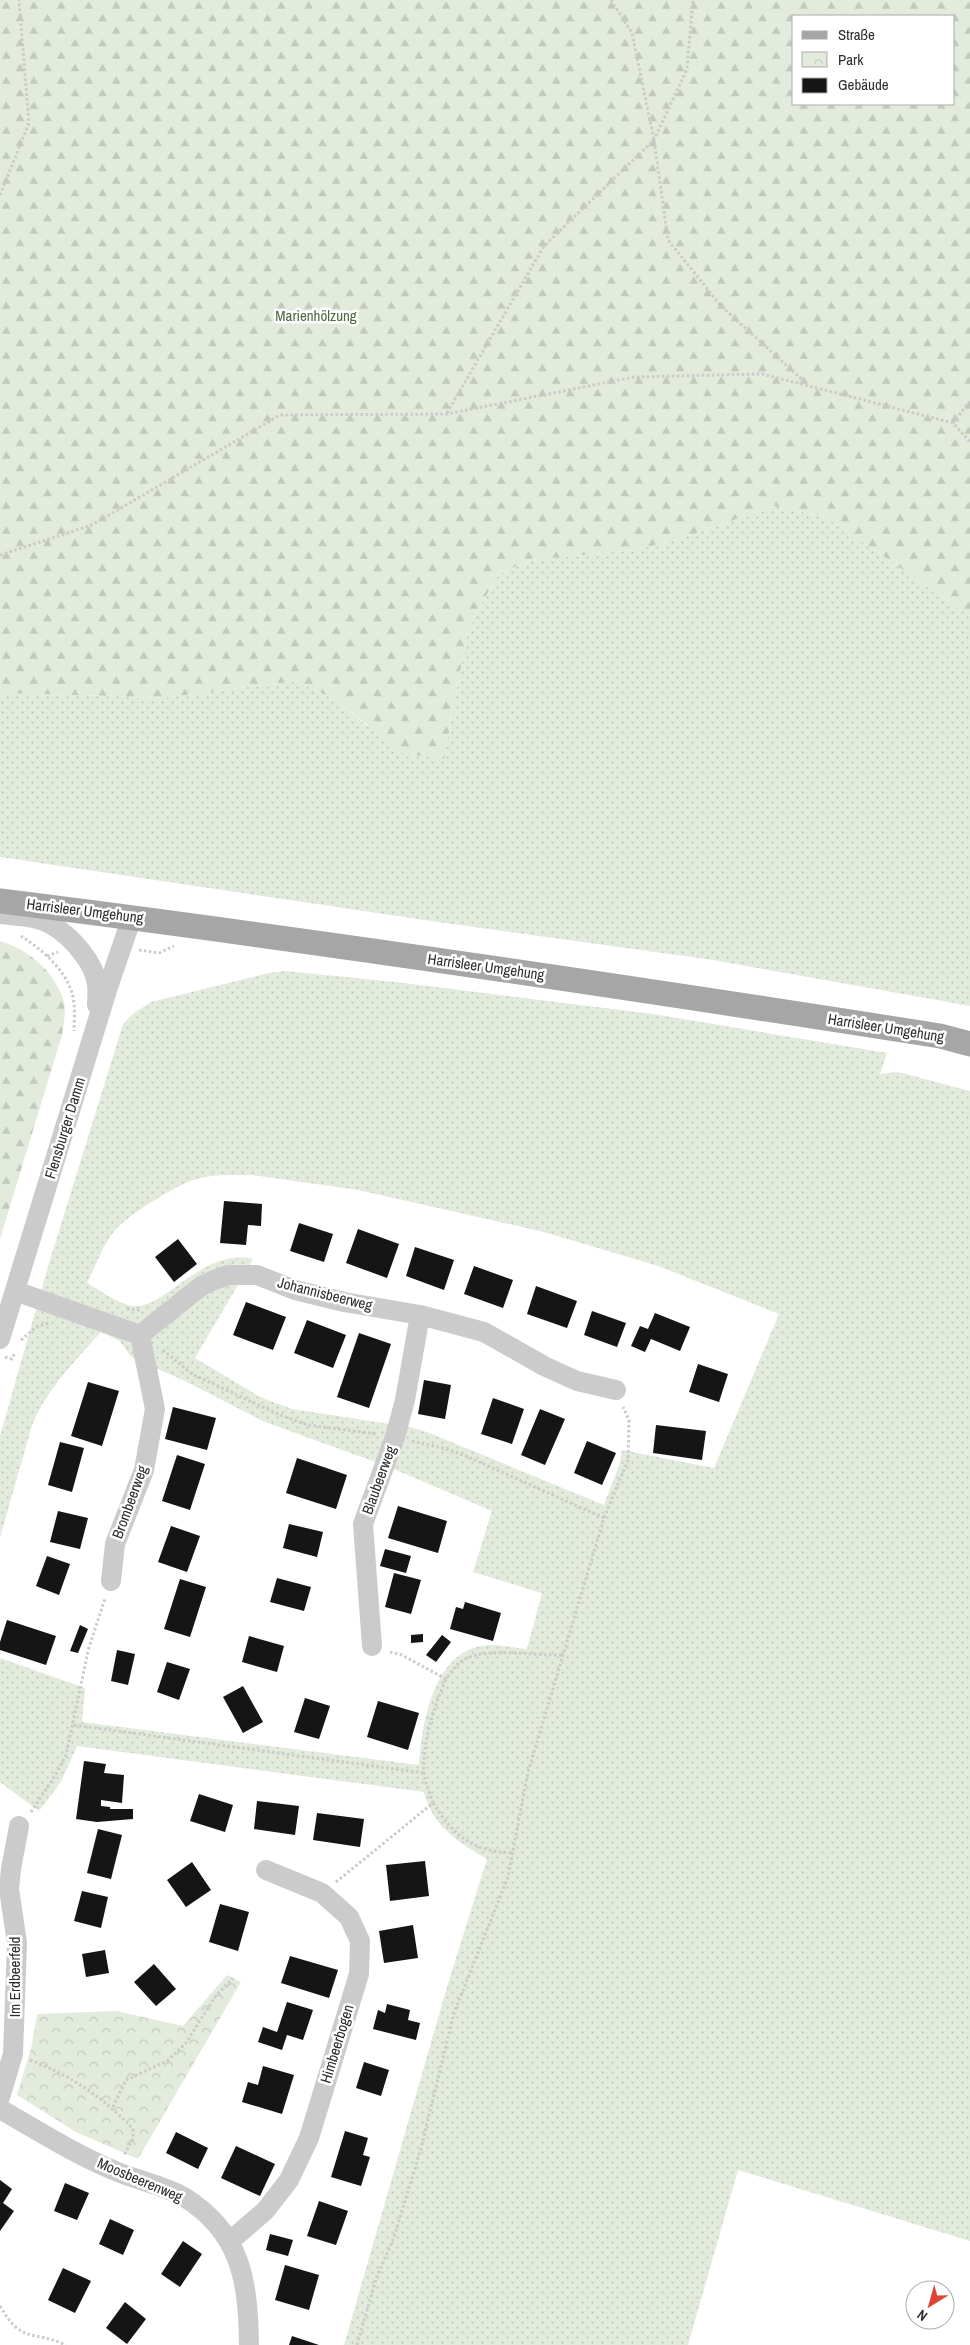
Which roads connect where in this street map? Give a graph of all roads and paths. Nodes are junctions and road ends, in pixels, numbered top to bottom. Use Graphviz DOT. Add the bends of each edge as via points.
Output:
graph roads {
  1 [pos="19,0"];
  2 [pos="612,0"];
  3 [pos="693,0"];
  4 [pos="654,140"];
  5 [pos="0,195"];
  6 [pos="808,385"];
  7 [pos="970,401"];
  8 [pos="447,414"];
  9 [pos="953,424"];
  10 [pos="970,442"];
  11 [pos="0,555"];
  12 [pos="0,901"];
  13 [pos="0,914"];
  14 [pos="132,917"];
  15 [pos="14,933"];
  16 [pos="178,945"];
  17 [pos="77,947"];
  18 [pos="123,947"];
  19 [pos="47,956"];
  20 [pos="97,1024"];
  21 [pos="72,1040"];
  22 [pos="970,1044"];
  23 [pos="15,1291"];
  24 [pos="420,1315"];
  25 [pos="140,1335"];
  26 [pos="0,1339"];
  27 [pos="616,1390"];
  28 [pos="395,1437"];
  29 [pos="604,1518"];
  30 [pos="111,1581"];
  31 [pos="372,1646"];
  32 [pos="563,1655"];
  33 [pos="446,1679"];
  34 [pos="74,1725"];
  35 [pos="424,1773"];
  36 [pos="433,1803"];
  37 [pos="19,1826"];
  38 [pos="512,1853"];
  39 [pos="266,1870"];
  40 [pos="322,1893"];
  41 [pos="234,1978"];
  42 [pos="13,2054"];
  43 [pos="0,2097"];
  44 [pos="112,2107"];
  45 [pos="115,2171"];
  46 [pos="230,2241"];
  47 [pos="0,2306"];
  48 [pos="66,2345"];
  49 [pos="249,2345"];
  50 [pos="357,2345"];
  1 -- 5 [label="path" via="29,123"];
  2 -- 4 [label="path" via="632,33"];
  3 -- 4 [label="path" via="687,69"];
  4 -- 6 [label="path" via="668,240 721,306"];
  4 -- 8 [label="path" via="544,246"];
  6 -- 8 [label="path" via="762,374 634,377"];
  6 -- 9 [label="path"];
  7 -- 9 [label="path"];
  8 -- 11 [label="path" via="280,415 92,525"];
  9 -- 10 [label="path"];
  12 -- 14 [label="main road, Harrisleer Umgehung"];
  13 -- 17 [label="street" via="52,925"];
  14 -- 18 [label="street, Flensburger Damm"];
  14 -- 22 [label="main road, Harrisleer Umgehung" via="666,993 940,1036"];
  15 -- 19 [label="path" via="40,948"];
  16 -- 18 [label="path" via="159,953"];
  17 -- 19 [label="path"];
  17 -- 20 [label="street" via="96,978"];
  18 -- 20 [label="street, Flensburger Damm"];
  19 -- 21 [label="path" via="70,988 74,1003"];
  20 -- 23 [label="street, Flensburger Damm"];
  23 -- 25 [label="street"];
  23 -- 26 [label="street, Flensburger Damm"];
  24 -- 25 [label="street, Johannisbeerweg" via="311,1294 257,1275 228,1275 200,1288"];
  24 -- 27 [label="street, Johannisbeerweg" via="484,1332 544,1366 577,1380"];
  24 -- 28 [label="street, Blaubeerweg"];
  25 -- 28 [label="path" via="192,1374 280,1415 308,1425"];
  25 -- 30 [label="street, Brombeerweg" via="154,1409 144,1470 115,1544"];
  27 -- 29 [label="path" via="629,1420 628,1460"];
  28 -- 29 [label="path" via="466,1456"];
  28 -- 31 [label="street, Blaubeerweg" via="363,1524"];
  29 -- 32 [label="path"];
  30 -- 34 [label="path" via="89,1647"];
  31 -- 33 [label="path" via="402,1656"];
  32 -- 33 [label="path" via="488,1652 465,1659"];
  32 -- 38 [label="path" via="528,1772"];
  33 -- 35 [label="path" via="428,1738"];
  34 -- 35 [label="path"];
  34 -- 37 [label="path" via="66,1755 56,1774"];
  35 -- 36 [label="path"];
  36 -- 38 [label="path" via="462,1838 490,1852"];
  36 -- 40 [label="path"];
  37 -- 42 [label="street, Im Erdbeerfeld" via="9,1889 16,1942"];
  38 -- 50 [label="path" via="504,1889 454,2013 420,2152"];
  39 -- 40 [label="street, Himbeerbogen"];
  40 -- 46 [label="street, Himbeerbogen" via="349,1917 360,1941 359,1974 309,2138 288,2180 265,2211"];
  41 -- 44 [label="path" via="215,1997 186,2043 167,2061 126,2080"];
  42 -- 43 [label="street, Im Erdbeerfeld"];
  42 -- 44 [label="path" via="59,2071"];
  43 -- 45 [label="street, Moosbeerenweg" via="60,2146"];
  44 -- 45 [label="path" via="133,2129 133,2139"];
  45 -- 46 [label="street, Moosbeerenweg" via="183,2196 207,2215"];
  46 -- 49 [label="street, Moosbeerenweg" via="241,2268 248,2304"];
  47 -- 48 [label="path" via="18,2332"];
}
